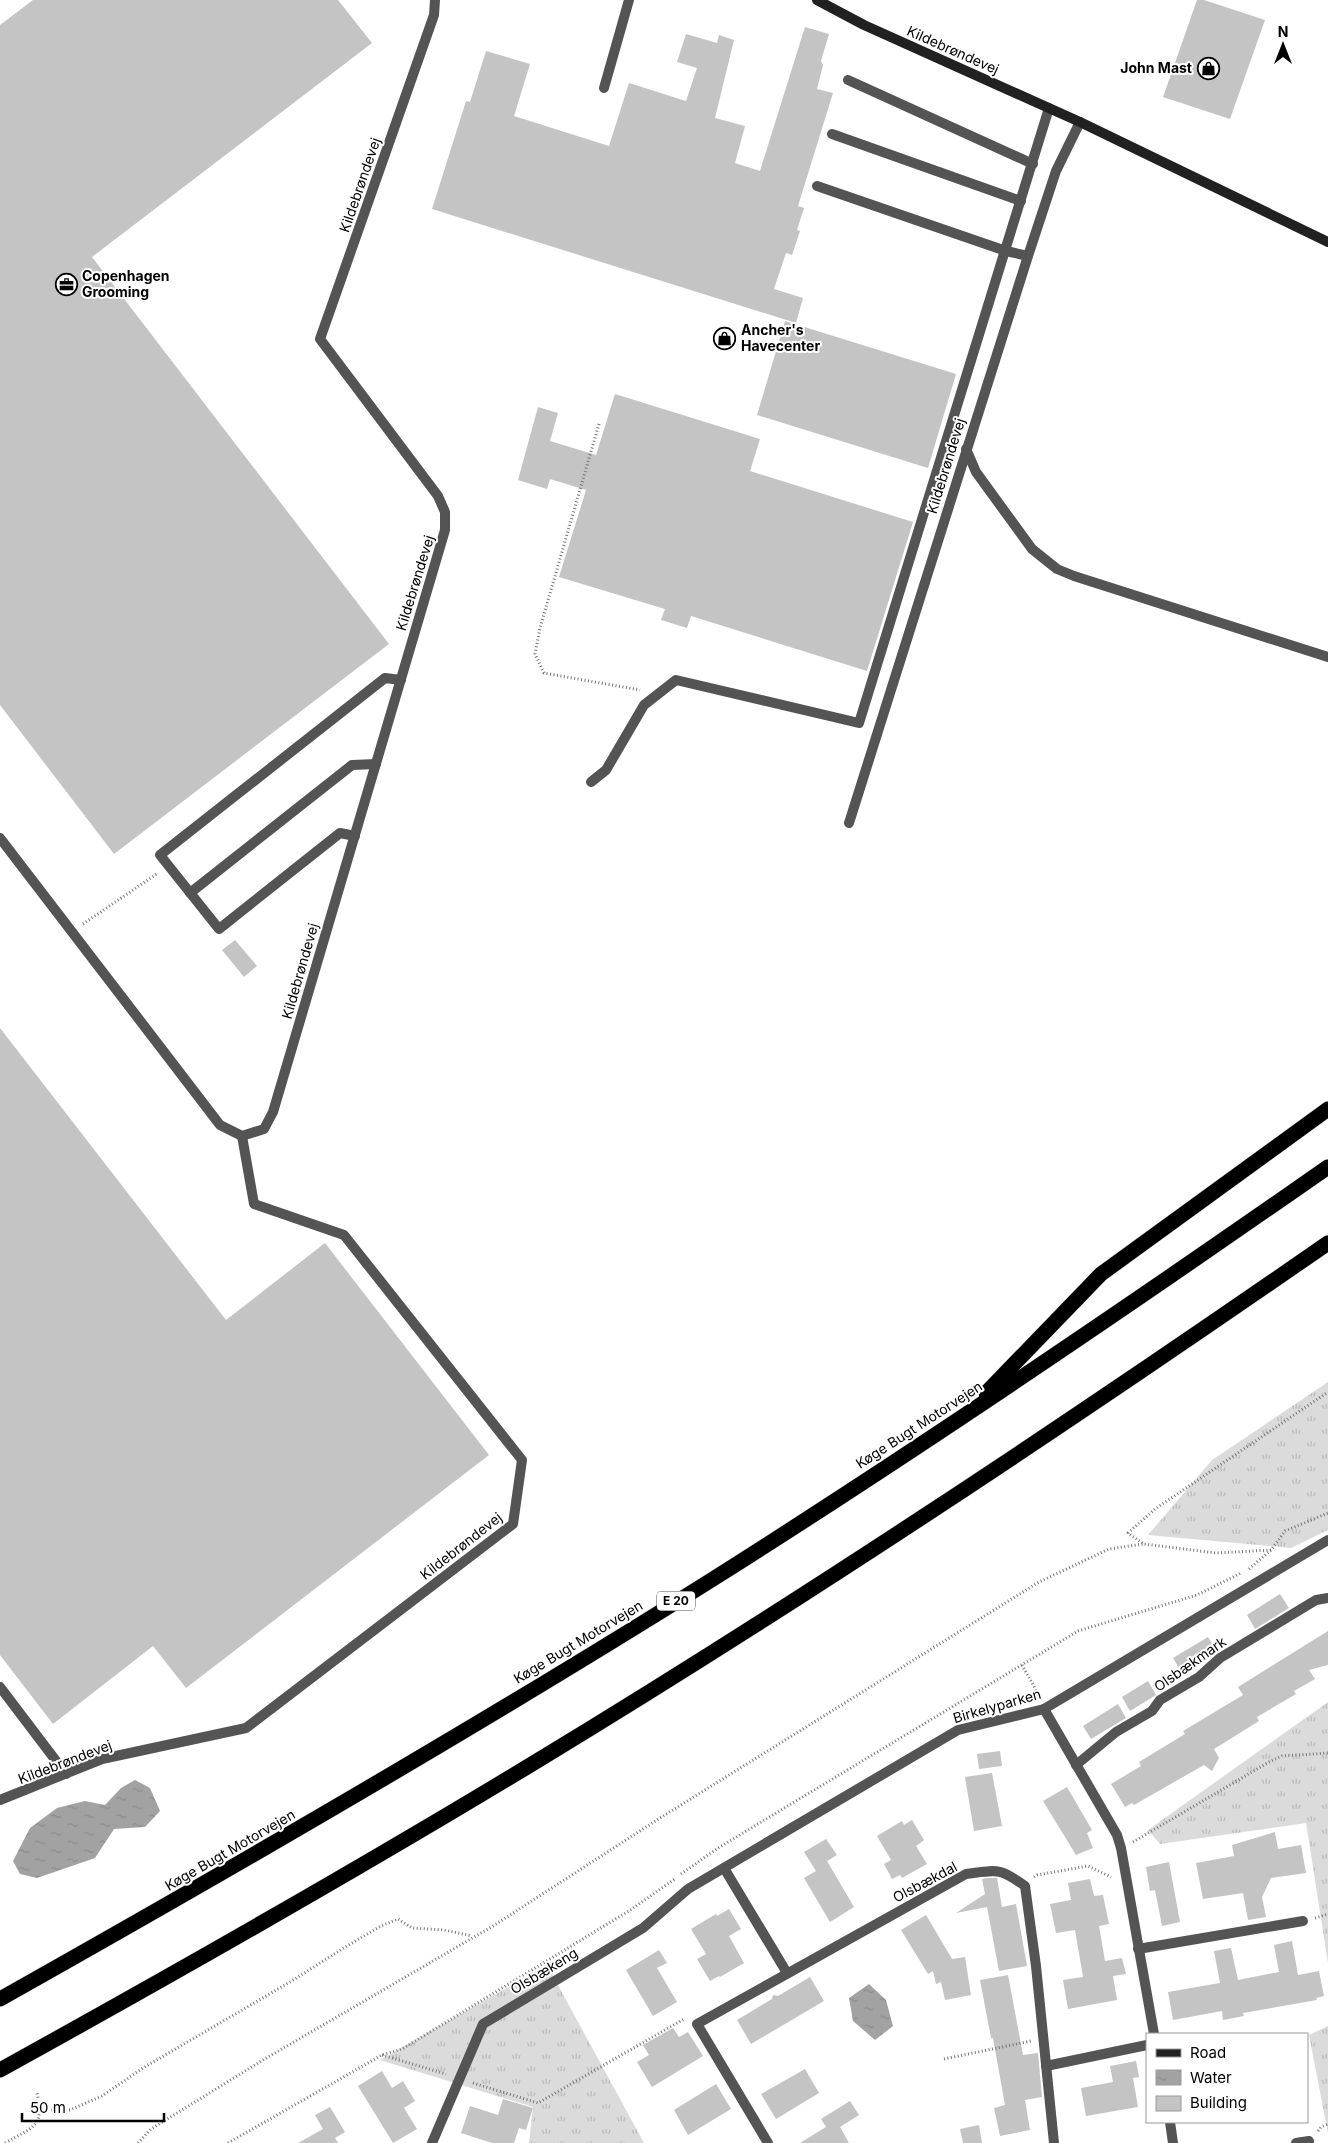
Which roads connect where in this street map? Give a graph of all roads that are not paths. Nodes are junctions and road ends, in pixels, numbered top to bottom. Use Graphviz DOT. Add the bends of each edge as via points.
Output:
graph roads {
  1 [pos="435,0"];
  2 [pos="628,0"];
  3 [pos="817,0"];
  4 [pos="848,80"];
  5 [pos="604,88"];
  6 [pos="1049,108"];
  7 [pos="1080,122"];
  8 [pos="832,134"];
  9 [pos="1033,164"];
  10 [pos="817,186"];
  11 [pos="1021,201"];
  12 [pos="1328,242"];
  13 [pos="1006,251"];
  14 [pos="1028,256"];
  15 [pos="966,449"];
  16 [pos="1328,657"];
  17 [pos="401,680"];
  18 [pos="376,764"];
  19 [pos="591,782"];
  20 [pos="849,823"];
  21 [pos="354,836"];
  22 [pos="0,838"];
  23 [pos="190,893"];
  24 [pos="1328,1109"];
  25 [pos="242,1136"];
  26 [pos="1328,1167"];
  27 [pos="1328,1243"];
  28 [pos="966,1414"];
  29 [pos="1328,1540"];
  30 [pos="1328,1598"];
  31 [pos="0,1688"];
  32 [pos="1045,1709"];
  33 [pos="1076,1765"];
  34 [pos="66,1774"];
  35 [pos="0,1800"];
  36 [pos="724,1868"];
  37 [pos="1303,1921"];
  38 [pos="1138,1950"];
  39 [pos="787,1973"];
  40 [pos="0,1999"];
  41 [pos="1154,2033"];
  42 [pos="1146,2045"];
  43 [pos="1046,2066"];
  44 [pos="0,2070"];
  45 [pos="1170,2123"];
  46 [pos="1309,2141"];
  47 [pos="432,2143"];
  48 [pos="768,2143"];
  49 [pos="1054,2143"];
  50 [pos="1173,2143"];
  51 [pos="1296,2143"];
  1 -- 17 [label="street, Kildebrøndevej" via="434,15 320,339 438,496 445,512 446,530"];
  2 -- 5 [label="street"];
  3 -- 6 [label="street, Kildebrøndevej" via="864,25"];
  4 -- 9 [label="street"];
  6 -- 7 [label="street, Kildebrøndevej"];
  6 -- 9 [label="street"];
  7 -- 12 [label="street, Kildebrøndevej"];
  7 -- 14 [label="street, Kildebrøndevej" via="1056,171"];
  8 -- 11 [label="street"];
  9 -- 11 [label="street"];
  10 -- 13 [label="street"];
  11 -- 13 [label="street"];
  13 -- 14 [label="street"];
  13 -- 19 [label="street" via="859,723 676,680 644,705 606,770"];
  14 -- 15 [label="street, Kildebrøndevej"];
  15 -- 16 [label="street" via="976,472 1032,549 1057,569"];
  15 -- 20 [label="street, Kildebrøndevej"];
  17 -- 18 [label="street, Kildebrøndevej"];
  17 -- 23 [label="street" via="385,678 160,856"];
  18 -- 21 [label="street, Kildebrøndevej"];
  18 -- 23 [label="street" via="352,765"];
  21 -- 23 [label="street" via="340,833 218,929"];
  21 -- 25 [label="street, Kildebrøndevej" via="273,1112 264,1129"];
  22 -- 25 [label="street" via="220,1125"];
  24 -- 28 [label="highway" via="1101,1274"];
  25 -- 34 [label="street, Kildebrøndevej" via="254,1204 344,1235 522,1460 513,1524 246,1728 102,1759"];
  26 -- 28 [label="highway, Køge Bugt Motorvejen / E 20"];
  27 -- 44 [label="highway" via="994,1471 740,1636 532,1764 236,1939"];
  28 -- 40 [label="highway, Køge Bugt Motorvejen / E 20" via="713,1578 498,1710 212,1880"];
  29 -- 32 [label="street, Birkelyparken"];
  30 -- 33 [label="street, Olsbækmark" via="1316,1600 1220,1658 1198,1677 1160,1700 1152,1711 1116,1732"];
  31 -- 34 [label="street"];
  32 -- 33 [label="street"];
  32 -- 36 [label="street, Birkelyparken" via="958,1730"];
  33 -- 38 [label="street" via="1117,1835"];
  34 -- 35 [label="street, Kildebrøndevej"];
  36 -- 39 [label="street"];
  36 -- 47 [label="street, Olsbækeng" via="688,1889 643,1928 483,2024"];
  37 -- 38 [label="street"];
  38 -- 41 [label="street"];
  39 -- 43 [label="street, Olsbækdal" via="966,1874 996,1870 1007,1872 1025,1886"];
  39 -- 48 [label="street, Olsbækdal" via="697,2024"];
  42 -- 43 [label="street"];
  43 -- 49 [label="street"];
  45 -- 50 [label="street"];
  46 -- 51 [label="street"];
}
